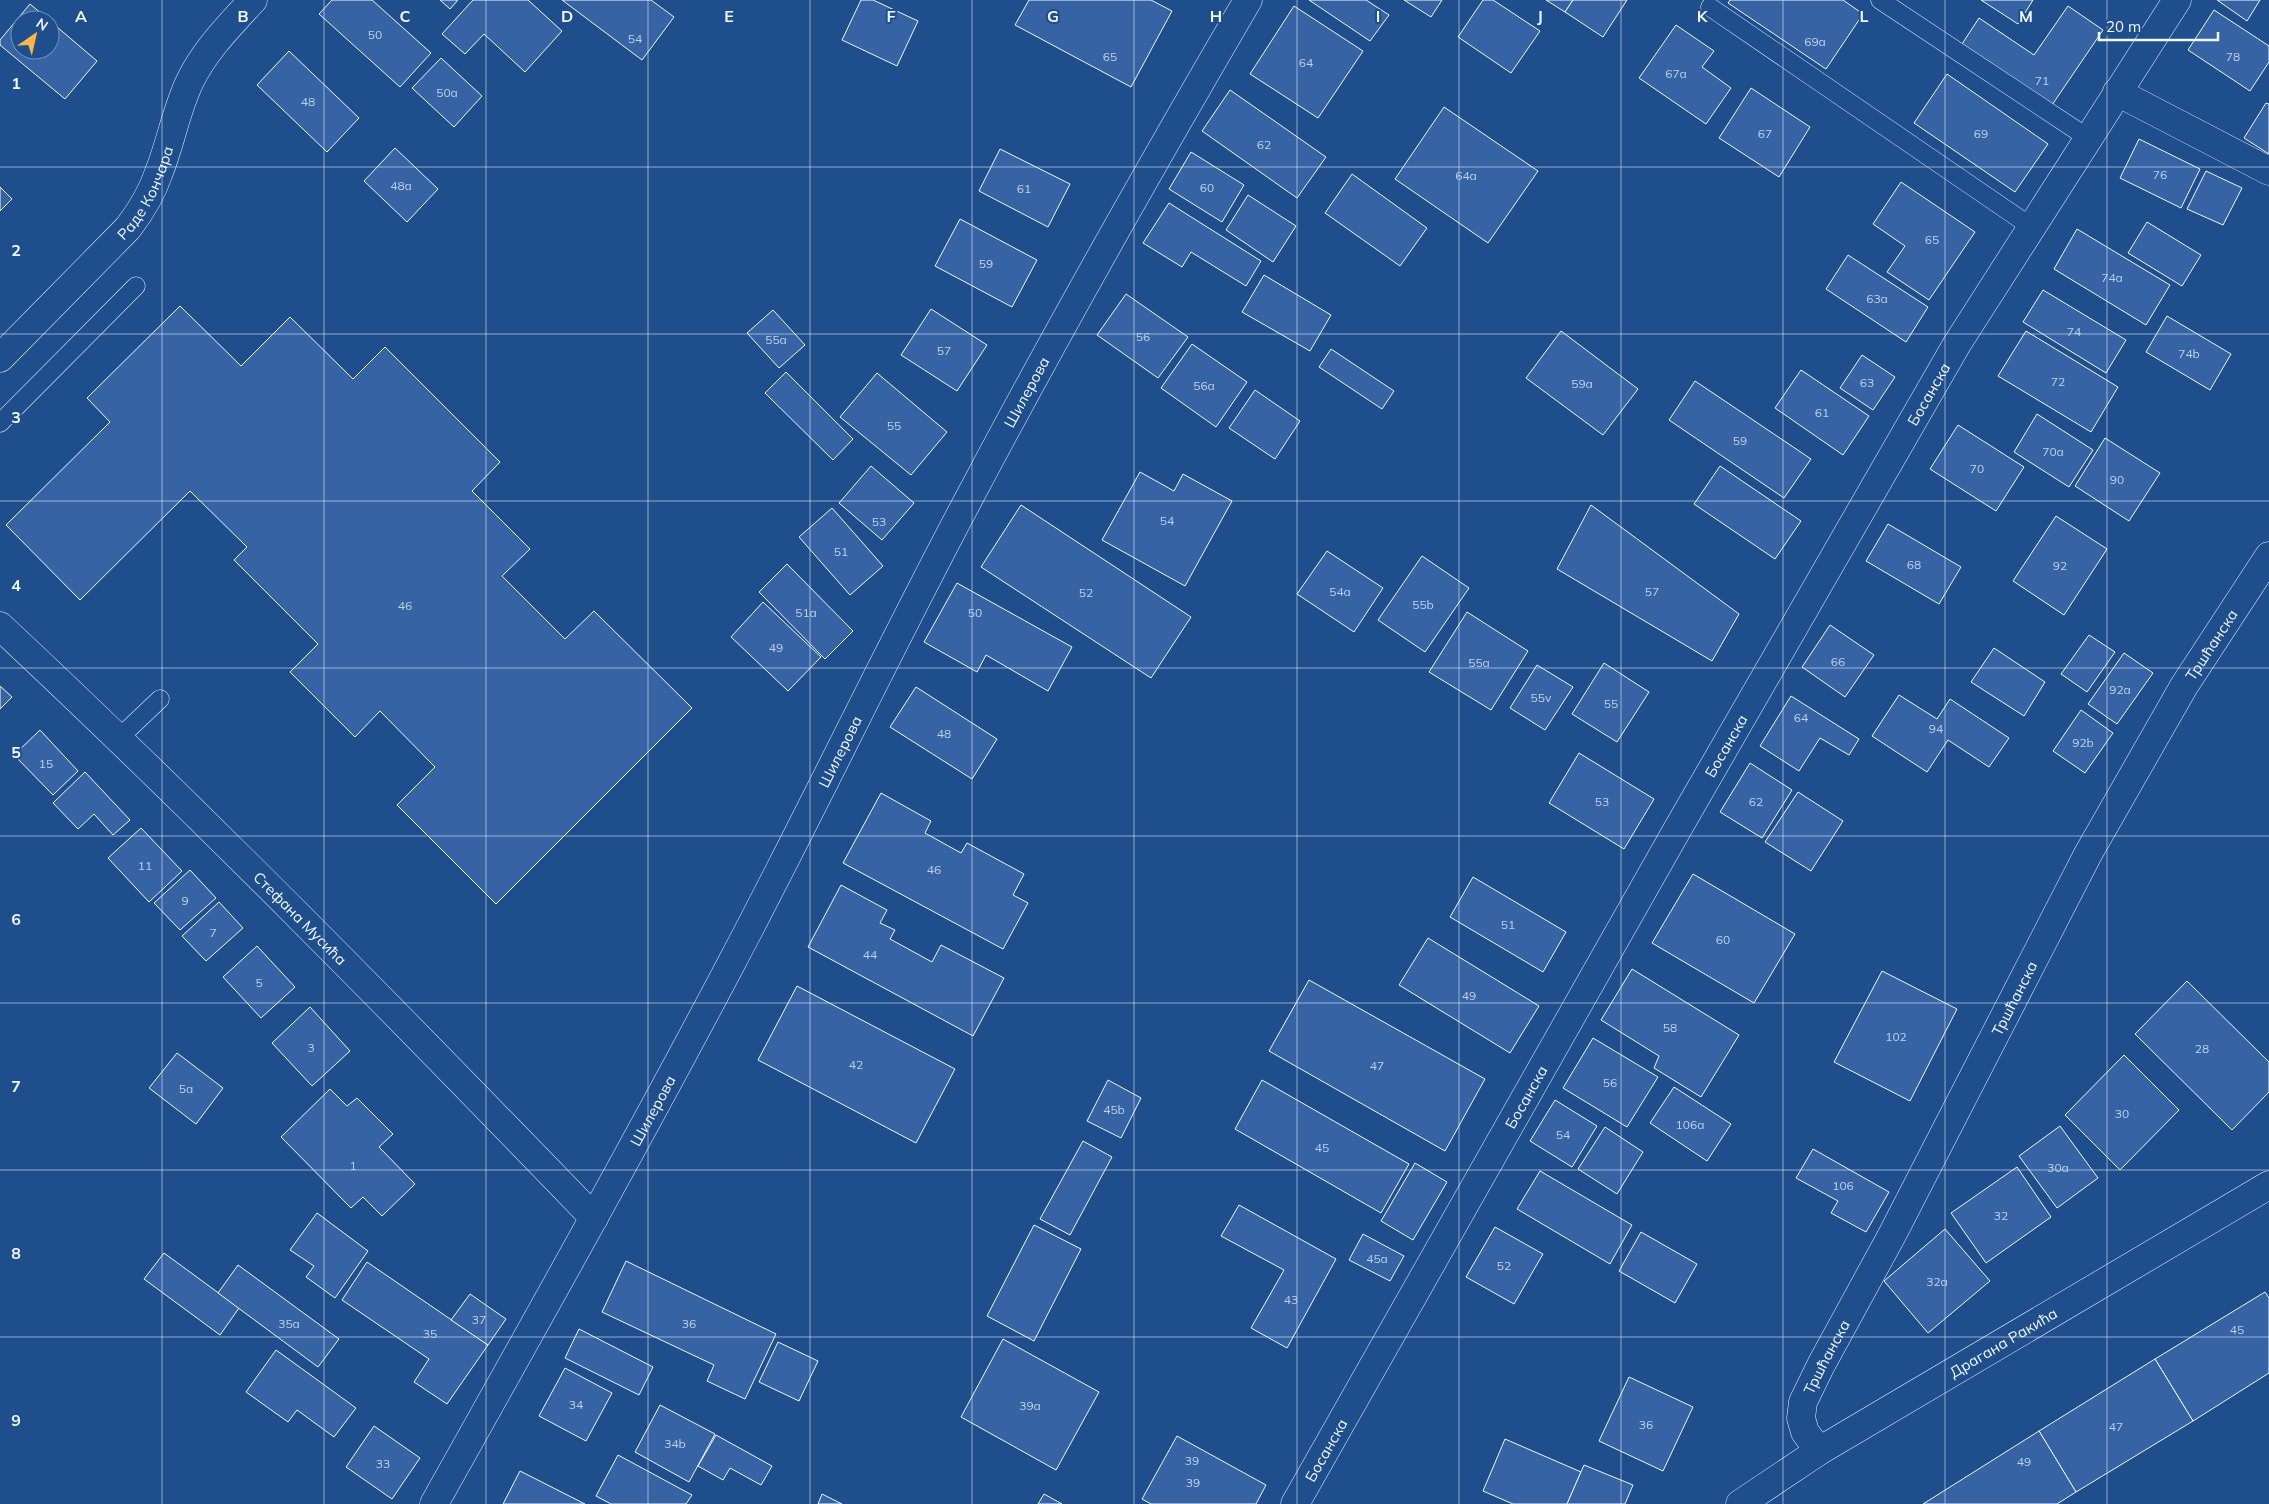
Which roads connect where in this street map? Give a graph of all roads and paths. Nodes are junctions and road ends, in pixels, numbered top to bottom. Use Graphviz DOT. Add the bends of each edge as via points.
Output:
graph roads {
  1 [pos="253,0"];
  2 [pos="1248,0"];
  3 [pos="1880,0"];
  4 [pos="2177,0"];
  5 [pos="1710,7"];
  6 [pos="2117,92"];
  7 [pos="2088,138"];
  8 [pos="2269,171"];
  9 [pos="2033,228"];
  10 [pos="136,286"];
  11 [pos="0,358"];
  12 [pos="0,423"];
  13 [pos="2269,556"];
  14 [pos="0,626"];
  15 [pos="160,699"];
  16 [pos="119,738"];
  17 [pos="2269,1185"];
  18 [pos="594,1218"];
  19 [pos="1819,1451"];
  20 [pos="434,1504"];
  21 [pos="1295,1504"];
  22 [pos="1740,1504"];
  1 -- 11 [label="street, Раде Кончара" via="220,36 190,82 160,172 142,209 128,228"];
  2 -- 18 [label="street, Шилерова" via="1133,197 982,473 742,944"];
  3 -- 7 [label="lane"];
  4 -- 6 [label="street, Босанска"];
  5 -- 9 [label="lane"];
  6 -- 7 [label="street, Босанска"];
  6 -- 8 [label="street"];
  7 -- 9 [label="street, Босанска"];
  9 -- 21 [label="street, Босанска" via="1952,353 1642,890"];
  10 -- 12 [label="lane"];
  13 -- 19 [label="street, Тршћанска" via="2184,686 2088,854 1892,1235 1821,1365 1803,1402 1801,1418 1805,1432"];
  14 -- 16 [label="street, Стефана Мусића"];
  15 -- 16 [label="lane"];
  16 -- 18 [label="street, Стефана Мусића" via="501,1120"];
  17 -- 19 [label="street, Драгана Ракића"];
  18 -- 20 [label="street, Шилерова"];
  19 -- 22 [label="street, Драгана Ракића"];
}
